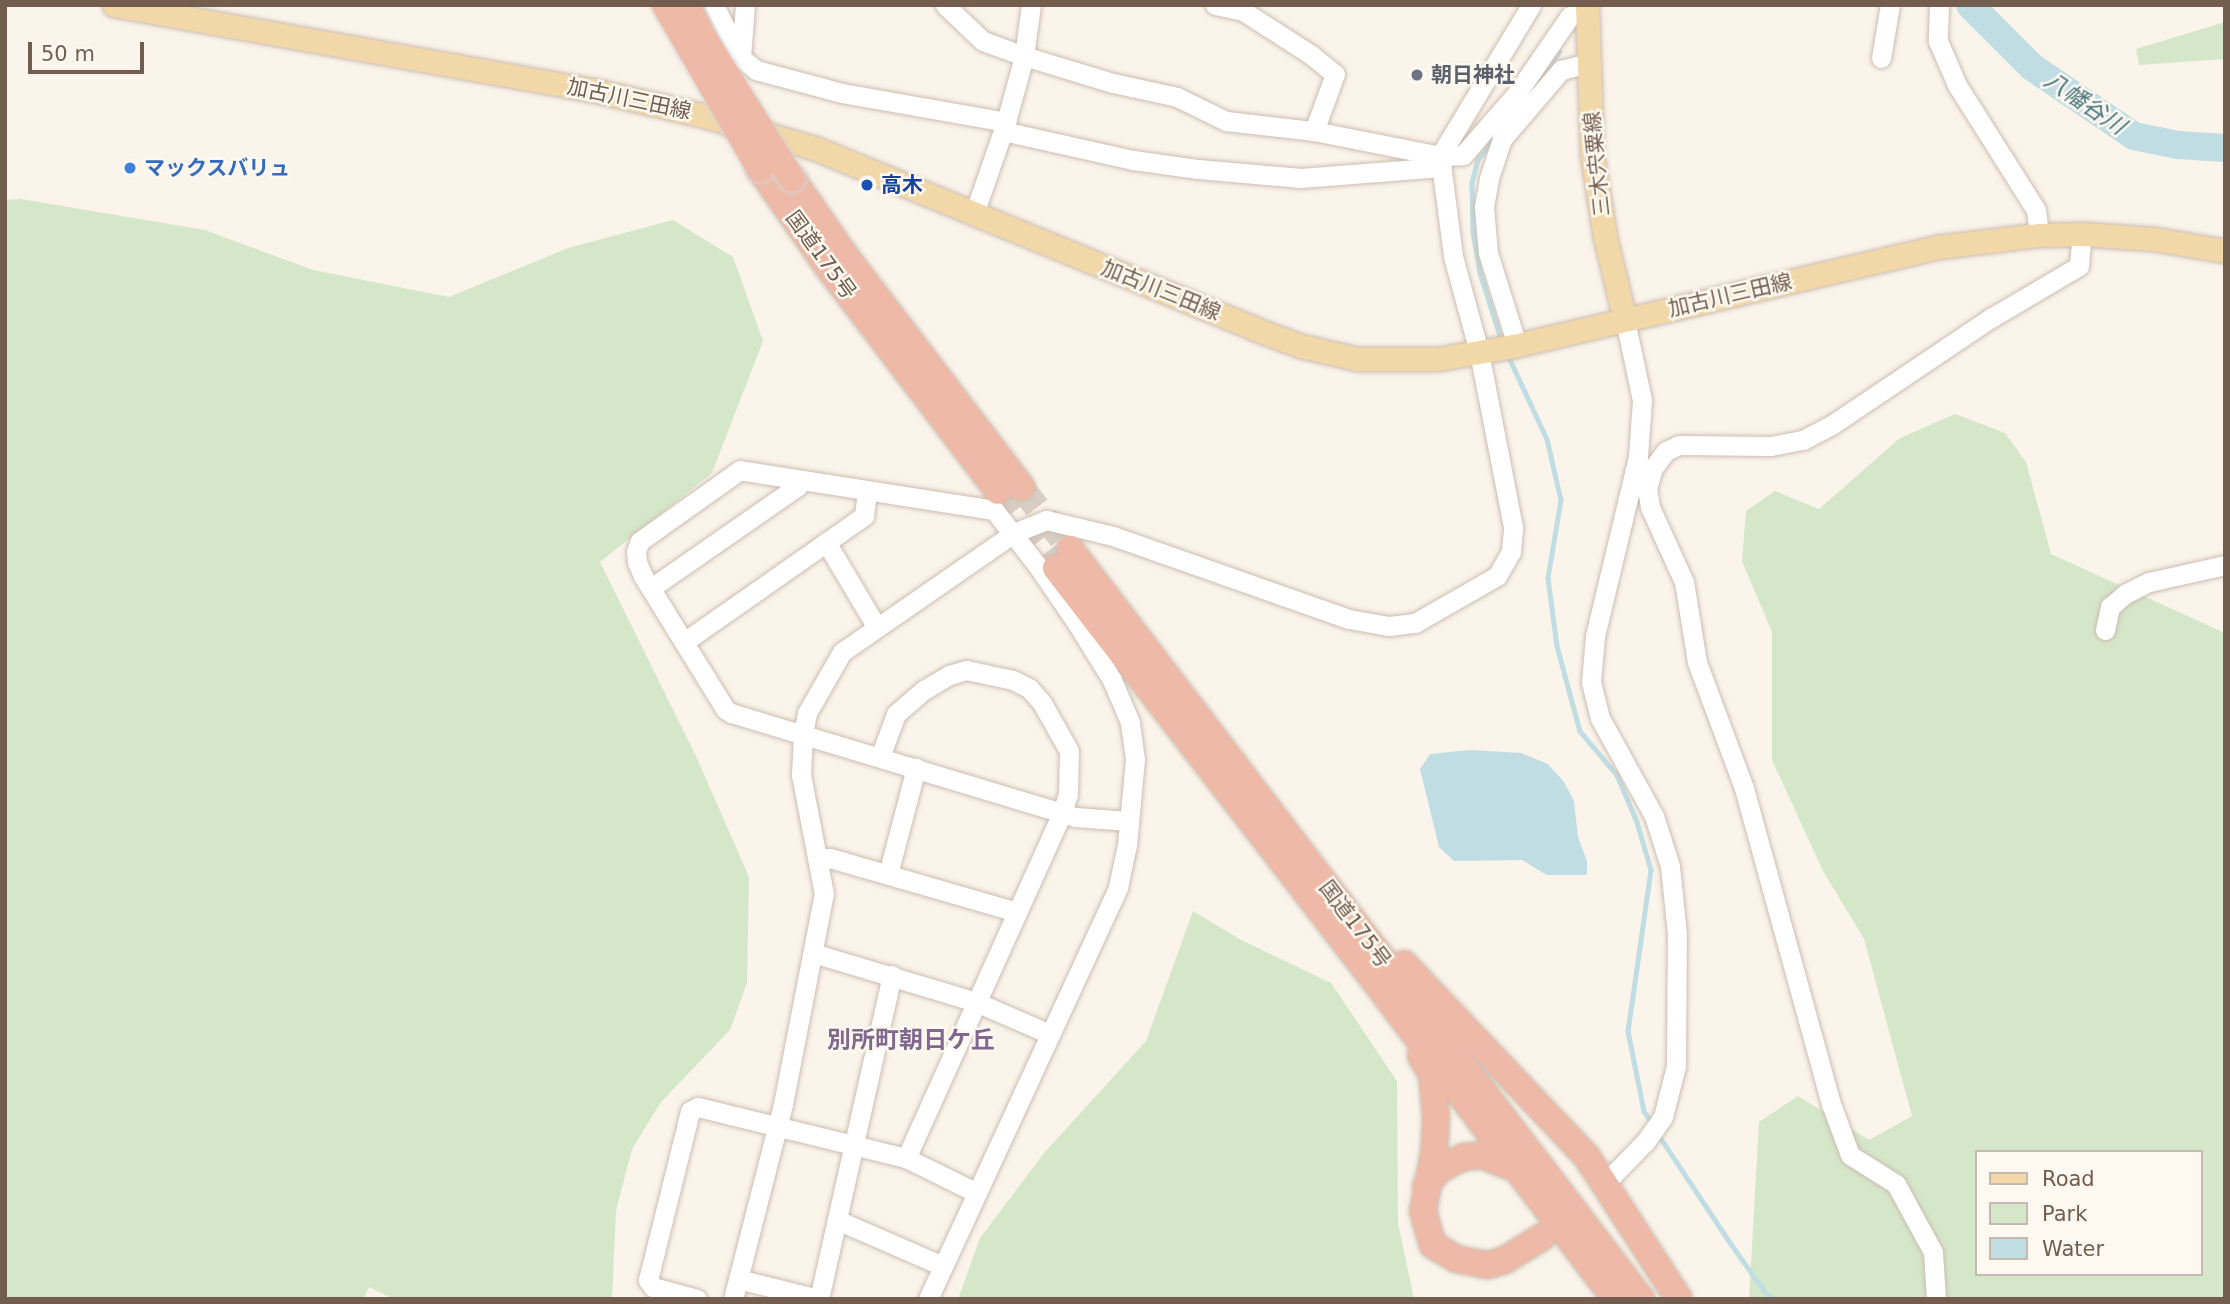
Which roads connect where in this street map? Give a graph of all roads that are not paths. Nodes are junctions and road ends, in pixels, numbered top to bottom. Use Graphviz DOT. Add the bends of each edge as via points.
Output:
graph roads {
  1 [pos="114,5"];
  2 [pos="665,5"];
  3 [pos="687,5"];
  4 [pos="714,5"];
  5 [pos="745,5"];
  6 [pos="944,5"];
  7 [pos="1031,5"];
  8 [pos="1215,5"];
  9 [pos="1531,5"];
  10 [pos="1890,5"];
  11 [pos="1939,5"];
  12 [pos="1587,7"];
  13 [pos="1244,8"];
  14 [pos="1024,56"];
  15 [pos="740,57"];
  16 [pos="1881,58"];
  17 [pos="1589,62"];
  18 [pos="734,98"];
  19 [pos="1004,126"];
  20 [pos="1314,131"];
  21 [pos="1441,162"];
  22 [pos="974,214"];
  23 [pos="2082,234"];
  24 [pos="2039,235"];
  25 [pos="2224,248"];
  26 [pos="1625,320"];
  27 [pos="1501,348"];
  28 [pos="799,480"];
  29 [pos="867,490"];
  30 [pos="1626,515"];
  31 [pos="1655,517"];
  32 [pos="1014,533"];
  33 [pos="826,542"];
  34 [pos="2225,565"];
  35 [pos="651,588"];
  36 [pos="876,626"];
  37 [pos="2105,630"];
  38 [pos="684,642"];
  39 [pos="803,734"];
  40 [pos="880,757"];
  41 [pos="916,768"];
  42 [pos="1062,813"];
  43 [pos="1129,821"];
  44 [pos="818,859"];
  45 [pos="888,874"];
  46 [pos="1338,901"];
  47 [pos="1017,912"];
  48 [pos="813,953"];
  49 [pos="891,975"];
  50 [pos="1374,980"];
  51 [pos="976,1002"];
  52 [pos="1050,1034"];
  53 [pos="777,1127"];
  54 [pos="854,1146"];
  55 [pos="906,1158"];
  56 [pos="1515,1168"];
  57 [pos="1606,1182"];
  58 [pos="1426,1186"];
  59 [pos="977,1192"];
  60 [pos="1586,1201"];
  61 [pos="837,1220"];
  62 [pos="1542,1237"];
  63 [pos="943,1266"];
  64 [pos="738,1279"];
  65 [pos="696,1299"];
  66 [pos="733,1299"];
  67 [pos="818,1299"];
  68 [pos="928,1299"];
  69 [pos="1615,1299"];
  70 [pos="1642,1299"];
  71 [pos="1679,1299"];
  72 [pos="1936,1299"];
  1 -- 22 [label="main road, 加古川三田線" via="593,90 705,116 817,149"];
  2 -- 3 [label="highway, 国道175号, bridge" via="760,169 828,267 1009,489 792,179"];
  4 -- 15 [label="street"];
  5 -- 15 [label="street"];
  6 -- 14 [label="street" via="983,41"];
  7 -- 14 [label="street"];
  8 -- 13 [label="street"];
  9 -- 21 [label="street"];
  10 -- 16 [label="street"];
  11 -- 24 [label="street" via="1938,41 1957,85 2036,210"];
  12 -- 17 [label="main road, 三木宍粟線"];
  12 -- 21 [label="street" via="1570,16 1517,93 1463,155"];
  13 -- 20 [label="street" via="1335,74"];
  14 -- 19 [label="street"];
  14 -- 20 [label="street" via="1177,97 1226,121"];
  15 -- 18 [label="street"];
  15 -- 19 [label="street" via="756,70 842,93"];
  17 -- 26 [label="main road, 三木宍粟線" via="1592,155"];
  17 -- 27 [label="street" via="1561,70 1502,139 1489,178 1485,207 1488,253"];
  19 -- 21 [label="street" via="1133,160 1301,178"];
  19 -- 22 [label="street"];
  20 -- 21 [label="street"];
  21 -- 27 [label="street" via="1453,256"];
  22 -- 27 [label="main road, 加古川三田線" via="1301,346 1357,359 1407,362"];
  23 -- 24 [label="main road, 加古川三田線"];
  23 -- 25 [label="main road, 加古川三田線"];
  23 -- 31 [label="street" via="2079,266 1991,318 1833,424 1802,440 1771,446 1679,445 1666,451 1653,468 1647,489"];
  24 -- 26 [label="main road, 加古川三田線" via="1938,247"];
  26 -- 27 [label="main road, 加古川三田線"];
  26 -- 30 [label="street" via="1642,400 1638,457"];
  27 -- 32 [label="street" via="1511,552 1497,576 1415,624 1389,626 1349,619 1113,536 1046,520"];
  28 -- 29 [label="street"];
  28 -- 35 [label="street" via="799,486"];
  28 -- 35 [label="street" via="740,470 640,541 636,562"];
  29 -- 32 [label="street" via="994,510"];
  29 -- 33 [label="street" via="864,516"];
  30 -- 31 [label="street" via="1646,520"];
  30 -- 57 [label="street" via="1595,636 1591,682 1600,718 1654,816 1670,866 1677,934 1676,1066 1662,1117 1646,1141"];
  31 -- 72 [label="street" via="1684,582 1697,663 1744,788 1831,1104 1850,1155 1896,1184 1933,1252"];
  32 -- 36 [label="street"];
  32 -- 43 [label="street" via="1112,680 1130,722 1135,759"];
  33 -- 36 [label="street"];
  33 -- 38 [label="street"];
  34 -- 37 [label="street" via="2148,582 2125,594 2110,607"];
  35 -- 38 [label="street"];
  36 -- 39 [label="street" via="842,652 807,713"];
  38 -- 39 [label="street" via="725,709"];
  39 -- 40 [label="street"];
  39 -- 44 [label="street" via="801,775"];
  40 -- 41 [label="street"];
  40 -- 42 [label="street" via="896,714 949,675 966,670 1013,680 1029,688 1042,703 1069,751 1068,794"];
  41 -- 42 [label="street"];
  41 -- 45 [label="street"];
  42 -- 43 [label="street"];
  42 -- 47 [label="street"];
  43 -- 52 [label="street" via="1118,887"];
  44 -- 45 [label="street"];
  44 -- 48 [label="street" via="824,894"];
  45 -- 47 [label="street"];
  46 -- 50 [label="highway, 国道175号" via="1063,559"];
  46 -- 57 [label="highway" via="1371,923"];
  46 -- 70 [label="highway, 国道175号"];
  47 -- 51 [label="street"];
  48 -- 49 [label="street"];
  48 -- 53 [label="street"];
  49 -- 51 [label="street"];
  49 -- 54 [label="street"];
  50 -- 56 [label="highway, 国道175号"];
  50 -- 58 [label="highway" via="1432,1074 1436,1118"];
  51 -- 52 [label="street"];
  51 -- 55 [label="street"];
  52 -- 59 [label="street"];
  53 -- 54 [label="street"];
  53 -- 64 [label="street"];
  53 -- 65 [label="street" via="698,1107 690,1111 648,1280 653,1287"];
  54 -- 55 [label="street"];
  54 -- 61 [label="street"];
  55 -- 59 [label="street"];
  56 -- 58 [label="highway" via="1482,1155 1464,1157 1440,1169"];
  56 -- 69 [label="highway, 国道175号"];
  57 -- 60 [label="highway"];
  57 -- 71 [label="highway"];
  58 -- 62 [label="highway" via="1423,1211 1433,1245 1456,1259 1488,1265"];
  59 -- 63 [label="street"];
  61 -- 63 [label="street"];
  61 -- 67 [label="street"];
  63 -- 68 [label="street"];
  64 -- 66 [label="street"];
  64 -- 67 [label="street"];
}
